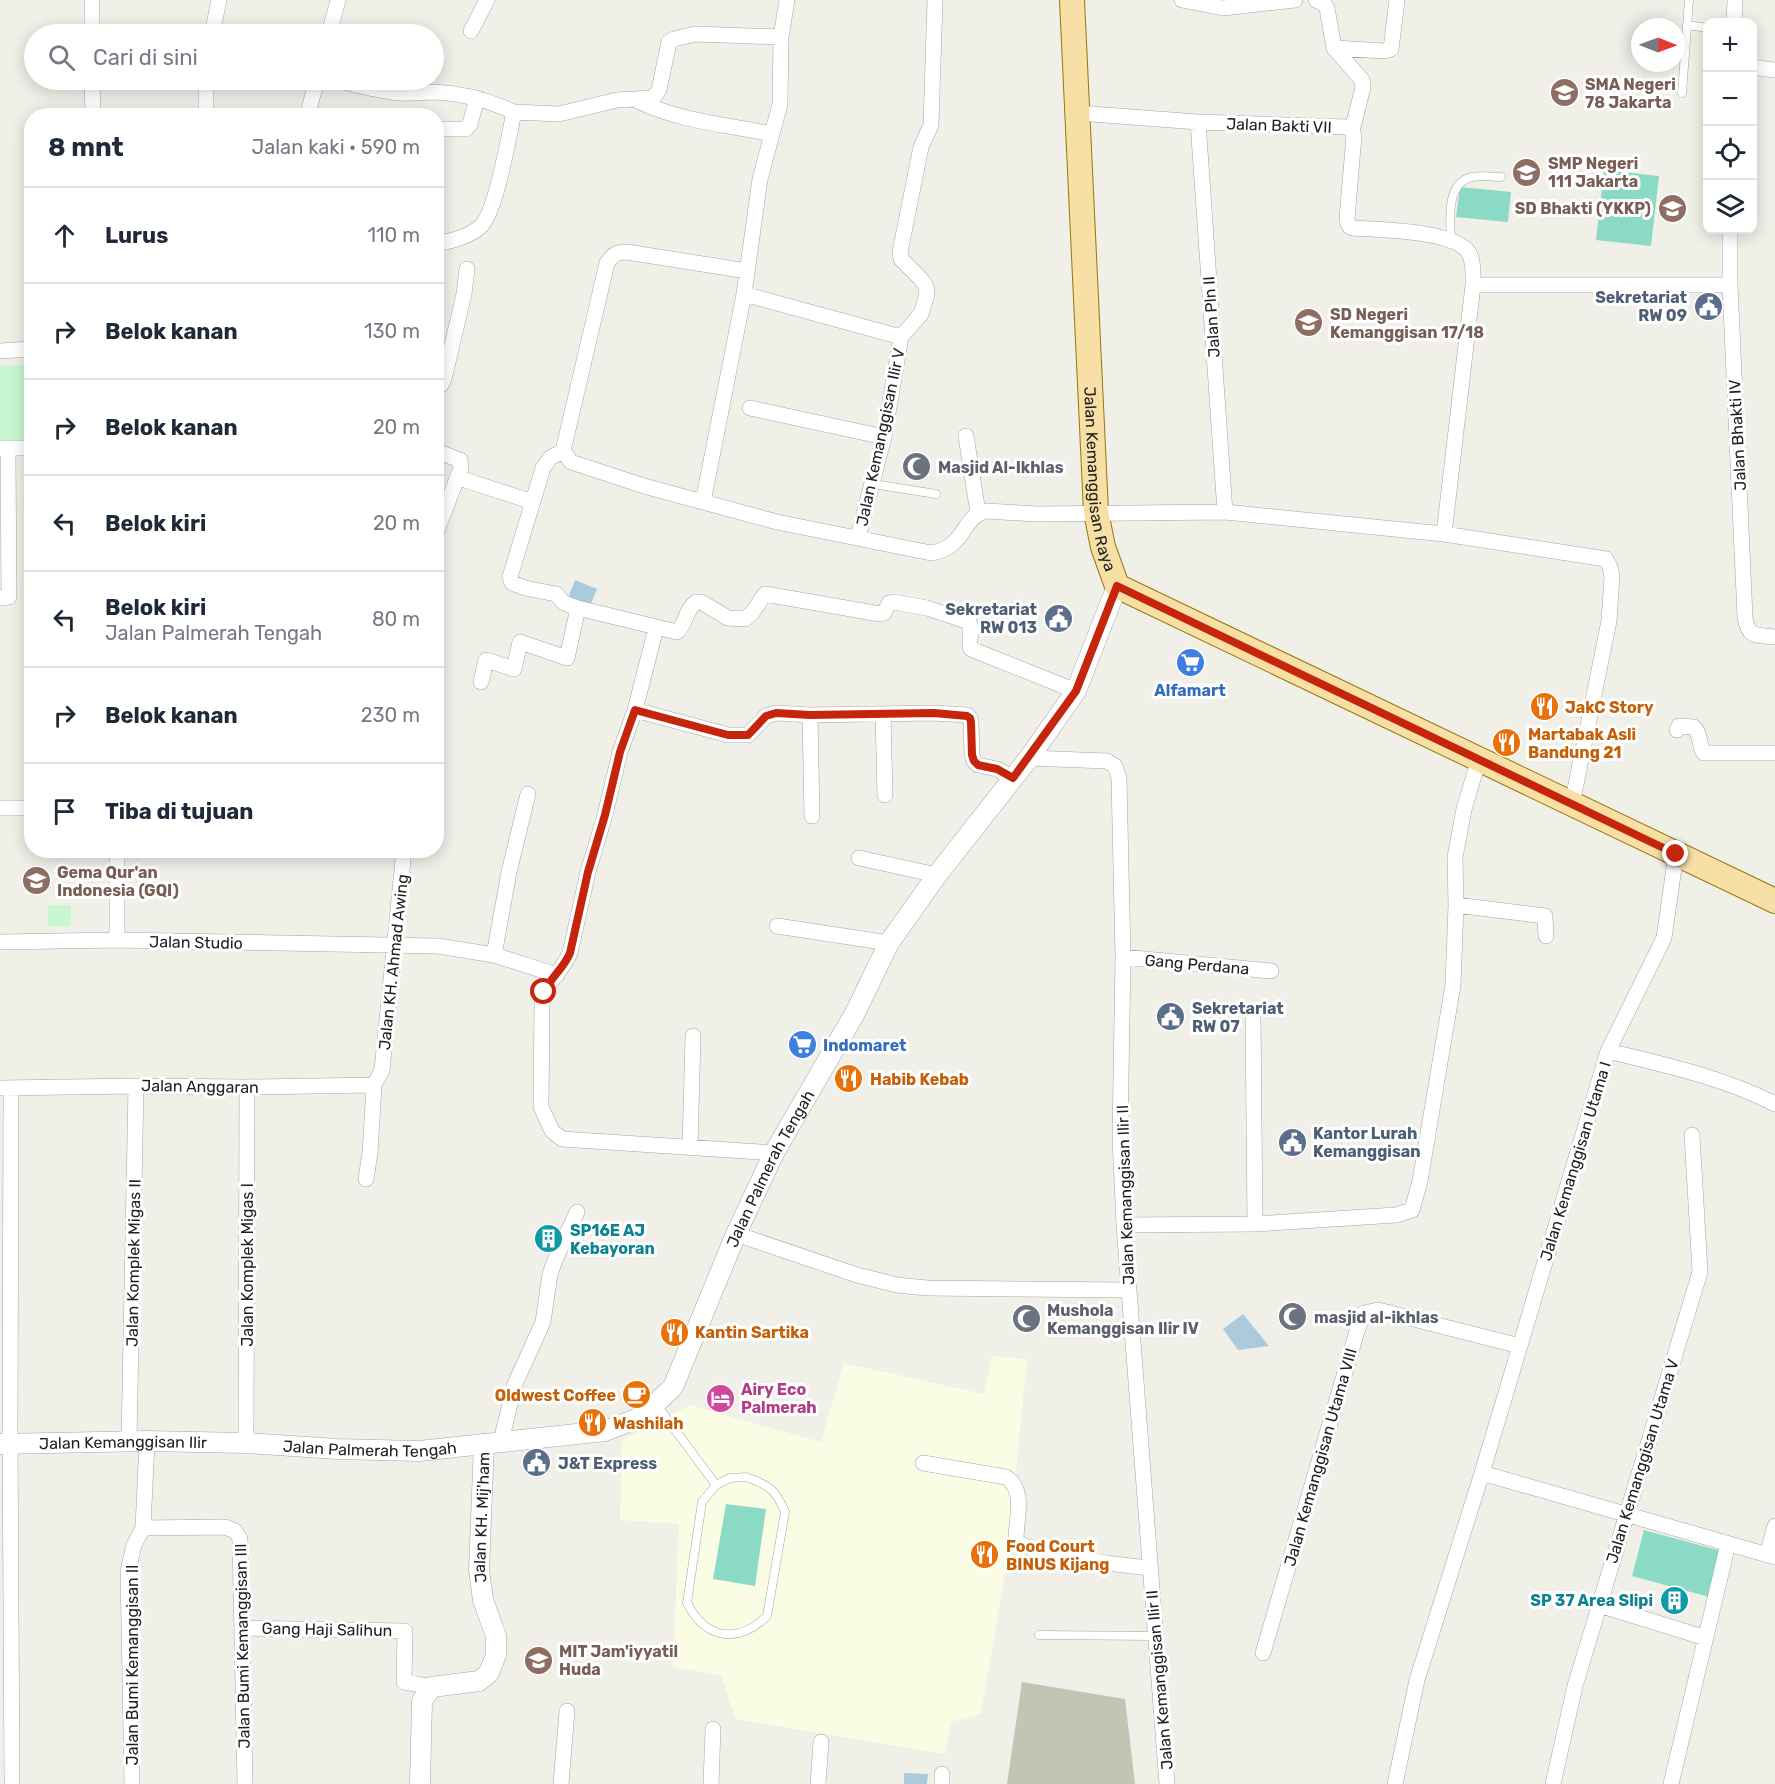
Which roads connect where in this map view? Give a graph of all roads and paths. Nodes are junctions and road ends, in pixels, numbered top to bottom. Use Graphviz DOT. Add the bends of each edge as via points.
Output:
graph roads {
  1 [pos="92,0"];
  2 [pos="219,0"];
  3 [pos="338,0"];
  4 [pos="487,0"];
  5 [pos="787,0"];
  6 [pos="935,0"];
  7 [pos="1072,0"];
  8 [pos="1182,0"];
  9 [pos="1295,0"];
  10 [pos="1316,0"];
  11 [pos="1396,0"];
  12 [pos="1689,0"];
  13 [pos="1735,0"];
  14 [pos="1734,18"];
  15 [pos="92,24"];
  16 [pos="214,24"];
  17 [pos="332,24"];
  18 [pos="1687,25"];
  19 [pos="1703,27"];
  20 [pos="471,31"];
  21 [pos="781,37"];
  22 [pos="1334,48"];
  23 [pos="1757,68"];
  24 [pos="1775,70"];
  25 [pos="92,90"];
  26 [pos="206,90"];
  27 [pos="315,90"];
  28 [pos="384,90"];
  29 [pos="1683,93"];
  30 [pos="477,98"];
  31 [pos="635,100"];
  32 [pos="93,108"];
  33 [pos="206,108"];
  34 [pos="309,108"];
  35 [pos="514,112"];
  36 [pos="1087,114"];
  37 [pos="1198,122"];
  38 [pos="444,129"];
  39 [pos="1352,131"];
  40 [pos="771,134"];
  41 [pos="1501,177"];
  42 [pos="1730,234"];
  43 [pos="1451,239"];
  44 [pos="444,242"];
  45 [pos="467,269"];
  46 [pos="747,271"];
  47 [pos="1473,285"];
  48 [pos="1730,285"];
  49 [pos="744,294"];
  50 [pos="901,337"];
  51 [pos="24,350"];
  52 [pos="0,351"];
  53 [pos="444,379"];
  54 [pos="750,408"];
  55 [pos="884,436"];
  56 [pos="966,436"];
  57 [pos="4,448"];
  58 [pos="24,448"];
  59 [pos="563,451"];
  60 [pos="444,454"];
  61 [pos="459,478"];
  62 [pos="873,484"];
  63 [pos="936,494"];
  64 [pos="533,502"];
  65 [pos="703,502"];
  66 [pos="1096,512"];
  67 [pos="1225,512"];
  68 [pos="978,513"];
  69 [pos="444,514"];
  70 [pos="1444,534"];
  71 [pos="858,537"];
  72 [pos="1117,586"];
  73 [pos="0,598"];
  74 [pos="578,608"];
  75 [pos="656,628"];
  76 [pos="1775,637"];
  77 [pos="481,682"];
  78 [pos="1076,691"];
  79 [pos="635,710"];
  80 [pos="883,714"];
  81 [pos="810,715"];
  82 [pos="1677,730"];
  83 [pos="1775,753"];
  84 [pos="1029,758"];
  85 [pos="1479,759"];
  86 [pos="1013,778"];
  87 [pos="528,794"];
  88 [pos="885,795"];
  89 [pos="1572,804"];
  90 [pos="0,808"];
  91 [pos="24,808"];
  92 [pos="812,816"];
  93 [pos="1676,854"];
  94 [pos="117,858"];
  95 [pos="403,858"];
  96 [pos="859,858"];
  97 [pos="937,875"];
  98 [pos="1775,901"];
  99 [pos="1456,905"];
  100 [pos="777,926"];
  101 [pos="1546,936"];
  102 [pos="117,940"];
  103 [pos="0,942"];
  104 [pos="889,943"];
  105 [pos="393,946"];
  106 [pos="495,955"];
  107 [pos="1123,957"];
  108 [pos="1270,971"];
  109 [pos="556,975"];
  110 [pos="1253,1015"];
  111 [pos="693,1036"];
  112 [pos="1608,1051"];
  113 [pos="378,1079"];
  114 [pos="136,1086"];
  115 [pos="248,1087"];
  116 [pos="6,1088"];
  117 [pos="1775,1104"];
  118 [pos="1692,1135"];
  119 [pos="690,1147"];
  120 [pos="774,1153"];
  121 [pos="366,1179"];
  122 [pos="576,1212"];
  123 [pos="1255,1224"];
  124 [pos="1124,1225"];
  125 [pos="736,1234"];
  126 [pos="1129,1290"];
  127 [pos="1520,1346"];
  128 [pos="655,1404"];
  129 [pos="138,1441"];
  130 [pos="493,1442"];
  131 [pos="246,1443"];
  132 [pos="5,1444"];
  133 [pos="923,1463"];
  134 [pos="1482,1473"];
  135 [pos="716,1485"];
  136 [pos="1625,1514"];
  137 [pos="1775,1526"];
  138 [pos="143,1528"];
  139 [pos="1728,1544"];
  140 [pos="1771,1556"];
  141 [pos="1149,1568"];
  142 [pos="1599,1605"];
  143 [pos="242,1628"];
  144 [pos="1039,1635"];
  145 [pos="1155,1636"];
  146 [pos="1706,1638"];
  147 [pos="1263,1653"];
  148 [pos="432,1687"];
  149 [pos="567,1711"];
  150 [pos="713,1729"];
  151 [pos="821,1742"];
  152 [pos="12,1784"];
  153 [pos="132,1784"];
  154 [pos="245,1784"];
  155 [pos="420,1784"];
  156 [pos="561,1784"];
  157 [pos="711,1784"];
  158 [pos="818,1784"];
  159 [pos="1167,1784"];
  160 [pos="1395,1784"];
  161 [pos="1553,1784"];
  162 [pos="1671,1784"];
  1 -- 15 [label="street"];
  2 -- 16 [label="street"];
  3 -- 17 [label="street"];
  4 -- 20 [label="street"];
  5 -- 21 [label="street"];
  6 -- 50 [label="street, Jalan Kemanggisan Ilir V" via="931,126 921,147 900,252 901,260 926,286 927,294 921,314"];
  7 -- 36 [label="main road, Jalan Kemanggisan Raya"];
  8 -- 9 [label="street" via="1223,8"];
  10 -- 22 [label="street" via="1327,8"];
  11 -- 22 [label="street" via="1391,49"];
  12 -- 18 [label="lane"];
  13 -- 14 [label="street"];
  18 -- 19 [label="lane"];
  18 -- 29 [label="lane"];
  21 -- 31 [label="street" via="695,34 672,40 657,95"];
  21 -- 40 [label="street" via="780,104"];
  22 -- 39 [label="street" via="1362,80"];
  23 -- 24 [label="street"];
  25 -- 32 [label="street"];
  26 -- 33 [label="street"];
  27 -- 34 [label="street"];
  28 -- 30 [label="street"];
  30 -- 35 [label="street"];
  30 -- 38 [label="street" via="466,129"];
  31 -- 35 [label="street" via="617,100 559,114"];
  31 -- 40 [label="street" via="685,119"];
  35 -- 44 [label="street" via="498,186 486,220 481,227"];
  36 -- 37 [label="street, Jalan Bakti VII"];
  36 -- 66 [label="main road, Jalan Kemanggisan Raya"];
  37 -- 39 [label="street, Jalan Bakti VII" via="1347,127"];
  37 -- 67 [label="street, Jalan Pln II"];
  39 -- 43 [label="street, Jalan Bakti VII" via="1349,226"];
  40 -- 46 [label="street" via="760,179"];
  41 -- 43 [label="lane" via="1472,177 1458,184 1452,199"];
  42 -- 48 [label="street, Jalan Bhakti IV"];
  43 -- 47 [label="street" via="1469,253"];
  45 -- 53 [label="street"];
  46 -- 49 [label="street"];
  46 -- 59 [label="street" via="627,252 612,256 607,263"];
  47 -- 48 [label="street"];
  47 -- 70 [label="street"];
  48 -- 76 [label="street, Jalan Bhakti IV" via="1745,617 1747,628 1755,635"];
  49 -- 50 [label="street"];
  49 -- 65 [label="street"];
  50 -- 55 [label="street, Jalan Kemanggisan Ilir V"];
  51 -- 52 [label="street"];
  54 -- 55 [label="street"];
  55 -- 62 [label="street, Jalan Kemanggisan Ilir V"];
  56 -- 68 [label="street"];
  57 -- 58 [label="street"];
  57 -- 73 [label="street" via="9,597"];
  59 -- 64 [label="street" via="550,458 543,468"];
  59 -- 65 [label="street" via="580,466"];
  60 -- 61 [label="street" via="460,460"];
  61 -- 64 [label="street"];
  61 -- 69 [label="street"];
  62 -- 63 [label="lane"];
  62 -- 71 [label="street, Jalan Kemanggisan Ilir V"];
  64 -- 74 [label="street" via="510,580 518,586 556,594 564,603"];
  65 -- 71 [label="street" via="777,522"];
  66 -- 67 [label="street"];
  66 -- 68 [label="street"];
  66 -- 72 [label="main road, Jalan Kemanggisan Raya" via="1102,547"];
  67 -- 70 [label="street"];
  68 -- 71 [label="street" via="957,541 941,552 931,554"];
  70 -- 89 [label="street" via="1586,554 1606,559 1610,567 1609,621"];
  72 -- 78 [label="street, Jalan Palmerah Tengah"];
  72 -- 85 [label="main road, Jalan Kemanggisan Raya"];
  74 -- 75 [label="street"];
  74 -- 77 [label="street" via="567,658 520,642 514,669 486,660"];
  75 -- 78 [label="street" via="677,632 696,602 728,618 745,619 765,594 880,614 894,602 969,622 971,650"];
  75 -- 79 [label="street"];
  78 -- 84 [label="street, Jalan Palmerah Tengah"];
  79 -- 81 [label="street" via="728,735 748,735 766,716 776,713"];
  79 -- 109 [label="street" via="620,752 570,953"];
  80 -- 81 [label="street"];
  80 -- 86 [label="street" via="967,716 971,722 974,761"];
  80 -- 88 [label="street"];
  81 -- 92 [label="street"];
  82 -- 83 [label="street" via="1683,725 1694,727 1704,753"];
  84 -- 86 [label="street, Jalan Palmerah Tengah"];
  84 -- 107 [label="street, Jalan Kemanggisan Ilir II" via="1107,761 1115,766 1119,778"];
  85 -- 89 [label="main road, Jalan Kemanggisan Raya"];
  85 -- 99 [label="street" via="1455,857"];
  86 -- 97 [label="street, Jalan Palmerah Tengah"];
  87 -- 106 [label="street"];
  89 -- 93 [label="main road, Jalan Kemanggisan Raya"];
  90 -- 91 [label="street"];
  93 -- 98 [label="main road, Jalan Kemanggisan Raya"];
  93 -- 112 [label="street, Jalan Kemanggisan Utama I" via="1664,938"];
  94 -- 102 [label="street"];
  95 -- 105 [label="street, Jalan KH. Ahmad Awing"];
  96 -- 97 [label="street"];
  97 -- 104 [label="street, Jalan Palmerah Tengah"];
  99 -- 101 [label="street" via="1545,916"];
  99 -- 123 [label="street" via="1453,985 1414,1207 1400,1215"];
  100 -- 104 [label="street"];
  102 -- 103 [label="street, Jalan Studio"];
  102 -- 105 [label="street, Jalan Studio"];
  104 -- 120 [label="street, Jalan Palmerah Tengah" via="855,1013"];
  105 -- 106 [label="street, Jalan Studio" via="438,946"];
  105 -- 113 [label="street, Jalan KH. Ahmad Awing"];
  106 -- 109 [label="street, Jalan Studio"];
  107 -- 108 [label="street, Gang Perdana"];
  107 -- 124 [label="street, Jalan Kemanggisan Ilir II" via="1120,1137"];
  109 -- 119 [label="street" via="548,983 542,1004 541,1107 552,1131 562,1139"];
  110 -- 123 [label="street"];
  111 -- 119 [label="street"];
  112 -- 117 [label="street" via="1740,1087"];
  112 -- 127 [label="street, Jalan Kemanggisan Utama I"];
  113 -- 115 [label="street, Jalan Anggaran"];
  113 -- 121 [label="street, Jalan KH. Ahmad Awing"];
  114 -- 115 [label="street, Jalan Anggaran"];
  114 -- 116 [label="street, Jalan Anggaran"];
  114 -- 129 [label="street, Jalan Komplek Migas II"];
  115 -- 131 [label="street, Jalan Komplek Migas I"];
  116 -- 132 [label="street"];
  118 -- 136 [label="street, Jalan Kemanggisan Utama V" via="1700,1272"];
  119 -- 120 [label="street"];
  120 -- 125 [label="street, Jalan Palmerah Tengah"];
  122 -- 130 [label="street" via="550,1274 543,1322"];
  123 -- 124 [label="street"];
  124 -- 126 [label="street, Jalan Kemanggisan Ilir II"];
  125 -- 126 [label="street" via="897,1285"];
  125 -- 128 [label="street, Jalan Palmerah Tengah" via="673,1387"];
  126 -- 141 [label="street, Jalan Kemanggisan Ilir II"];
  127 -- 134 [label="street, Jalan Kemanggisan Utama I"];
  127 -- 147 [label="street, Jalan Kemanggisan Utama VIII" via="1378,1310 1364,1313"];
  128 -- 130 [label="street, Jalan Palmerah Tengah" via="641,1417 605,1431"];
  128 -- 135 [label="lane"];
  129 -- 131 [label="street, Jalan Kemanggisan Ilir"];
  129 -- 132 [label="street, Jalan Kemanggisan Ilir"];
  129 -- 138 [label="street, Jalan Bumi Kemanggisan II"];
  130 -- 131 [label="street, Jalan Palmerah Tengah" via="419,1450"];
  130 -- 148 [label="street, Jalan KH. Mij'ham" via="479,1570 483,1600 496,1636 496,1655 489,1673 479,1681"];
  132 -- 152 [label="street"];
  133 -- 141 [label="street" via="1006,1477 1013,1482 1018,1493 1019,1545"];
  134 -- 136 [label="street"];
  134 -- 160 [label="street, Jalan Kemanggisan Utama I" via="1417,1680"];
  135 -- 135 [label="lane" via="702,1502 687,1603 694,1617 711,1631 741,1634 755,1628 766,1616 785,1512 779,1497 766,1484 746,1477 730,1478"];
  136 -- 139 [label="street"];
  136 -- 142 [label="street, Jalan Kemanggisan Utama V"];
  137 -- 140 [label="street"];
  138 -- 143 [label="street, Jalan Bumi Kemanggisan III" via="225,1527 238,1534"];
  138 -- 153 [label="street, Jalan Bumi Kemanggisan II" via="128,1571"];
  139 -- 140 [label="street"];
  139 -- 146 [label="street"];
  141 -- 145 [label="street, Jalan Kemanggisan Ilir II"];
  142 -- 146 [label="street"];
  142 -- 161 [label="street, Jalan Kemanggisan Utama V" via="1575,1686"];
  143 -- 148 [label="street, Gang Haji Salihun" via="405,1631 404,1682"];
  143 -- 154 [label="street, Jalan Bumi Kemanggisan III"];
  144 -- 145 [label="lane"];
  145 -- 159 [label="street, Jalan Kemanggisan Ilir II"];
  146 -- 162 [label="street"];
  148 -- 155 [label="street" via="422,1701"];
  149 -- 156 [label="street"];
  150 -- 157 [label="street"];
  151 -- 158 [label="street"];
}
